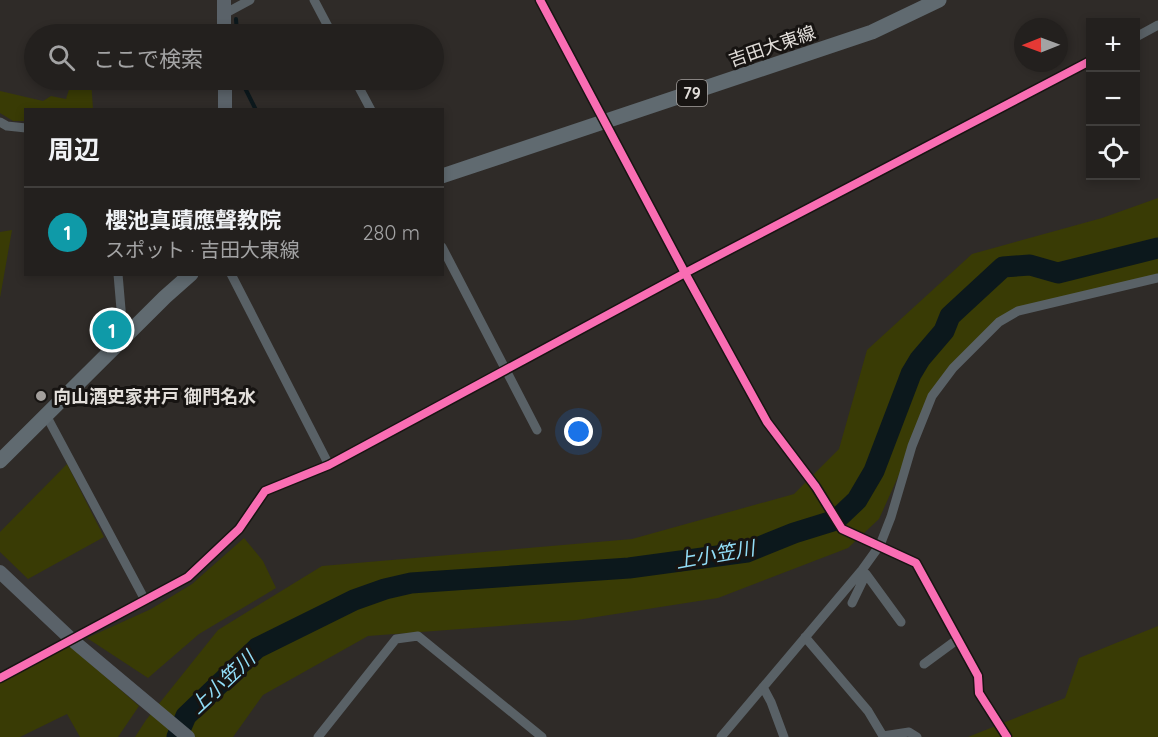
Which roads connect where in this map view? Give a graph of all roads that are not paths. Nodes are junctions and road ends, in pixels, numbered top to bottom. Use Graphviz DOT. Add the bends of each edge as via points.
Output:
graph roads {
  1 [pos="250,0"];
  2 [pos="314,0"];
  3 [pos="540,0"];
  4 [pos="939,0"];
  5 [pos="224,7"];
  6 [pos="224,24"];
  7 [pos="327,24"];
  8 [pos="1158,25"];
  9 [pos="1140,35"];
  10 [pos="1086,63"];
  11 [pos="225,90"];
  12 [pos="360,90"];
  13 [pos="225,108"];
  14 [pos="369,108"];
  15 [pos="0,122"];
  16 [pos="605,122"];
  17 [pos="24,128"];
  18 [pos="444,175"];
  19 [pos="444,251"];
  20 [pos="685,273"];
  21 [pos="118,276"];
  22 [pos="189,276"];
  23 [pos="232,276"];
  24 [pos="1158,278"];
  25 [pos="129,333"];
  26 [pos="507,369"];
  27 [pos="46,415"];
  28 [pos="537,430"];
  29 [pos="3,453"];
  30 [pos="329,465"];
  31 [pos="880,545"];
  32 [pos="0,572"];
  33 [pos="864,572"];
  34 [pos="145,600"];
  35 [pos="852,603"];
  36 [pos="901,622"];
  37 [pos="804,637"];
  38 [pos="71,639"];
  39 [pos="958,639"];
  40 [pos="924,664"];
  41 [pos="0,678"];
  42 [pos="763,687"];
  43 [pos="188,737"];
  44 [pos="318,737"];
  45 [pos="542,737"];
  46 [pos="721,737"];
  47 [pos="784,737"];
  48 [pos="917,737"];
  49 [pos="1007,737"];
  1 -- 5 [label="street"];
  2 -- 7 [label="street"];
  3 -- 16 [label="street"];
  4 -- 16 [label="main road, 吉田大東線 / 79" via="872,32"];
  5 -- 6 [label="street"];
  8 -- 9 [label="street"];
  10 -- 20 [label="street"];
  11 -- 13 [label="street"];
  12 -- 14 [label="street"];
  15 -- 17 [label="street"];
  16 -- 18 [label="main road, 吉田大東線 / 79"];
  16 -- 20 [label="street"];
  19 -- 26 [label="street"];
  20 -- 26 [label="street"];
  20 -- 31 [label="street" via="767,422 842,529"];
  21 -- 25 [label="street" via="122,321"];
  22 -- 25 [label="main road"];
  23 -- 30 [label="street"];
  24 -- 31 [label="street" via="1018,311 999,322 953,368 932,396"];
  25 -- 27 [label="main road"];
  26 -- 28 [label="street"];
  26 -- 30 [label="street"];
  27 -- 29 [label="main road"];
  27 -- 34 [label="street"];
  30 -- 34 [label="street" via="265,491 238,529 188,577"];
  31 -- 33 [label="street"];
  31 -- 39 [label="street" via="916,563"];
  32 -- 38 [label="street"];
  33 -- 35 [label="street"];
  33 -- 36 [label="street"];
  33 -- 37 [label="street"];
  34 -- 38 [label="street"];
  37 -- 42 [label="street"];
  37 -- 48 [label="street" via="868,711 883,736 909,732"];
  38 -- 41 [label="street"];
  38 -- 43 [label="street"];
  39 -- 40 [label="street"];
  39 -- 49 [label="street" via="978,676 979,693"];
  42 -- 46 [label="street"];
  42 -- 47 [label="street"];
  44 -- 45 [label="street" via="396,639 418,636"];
}
